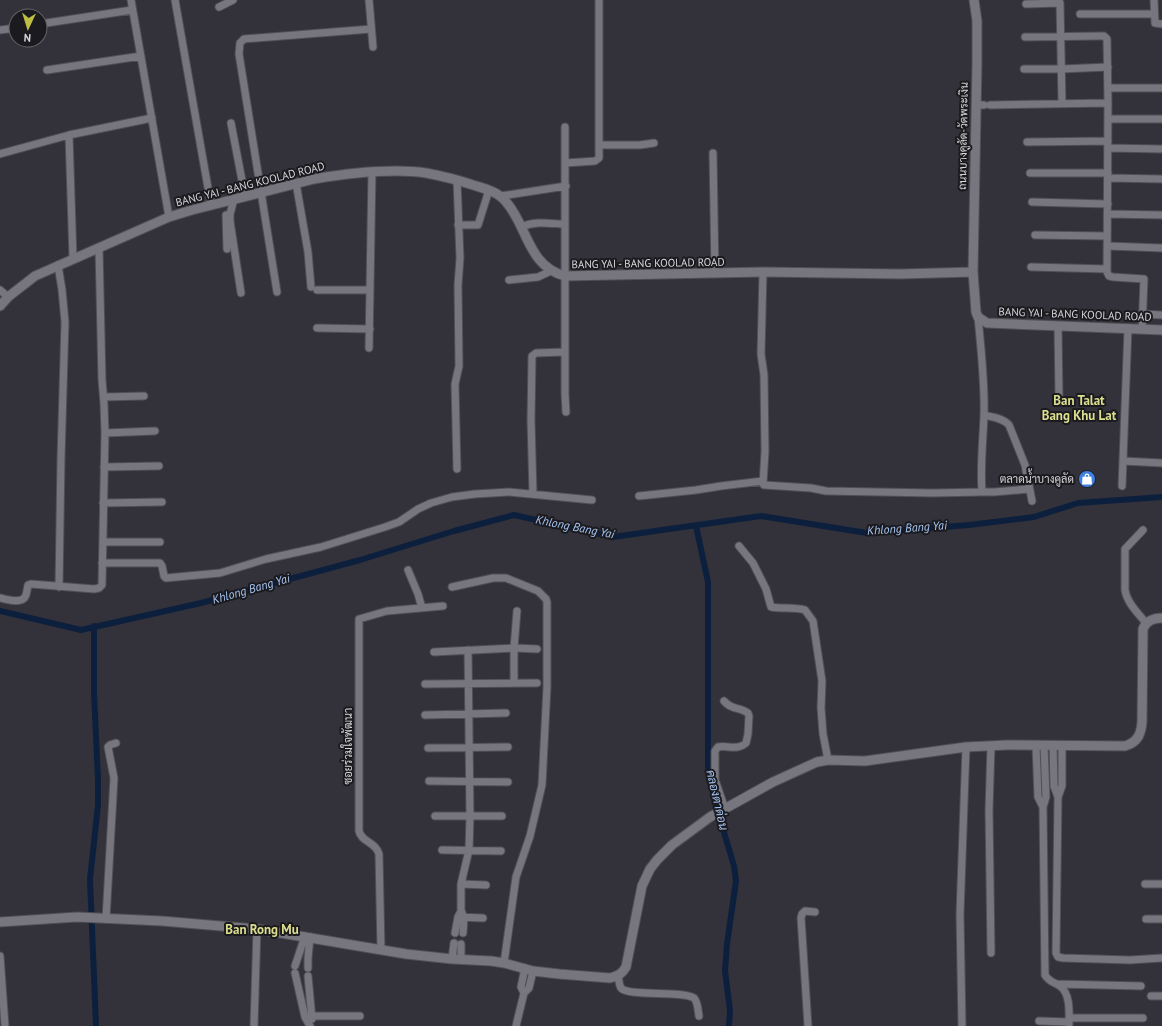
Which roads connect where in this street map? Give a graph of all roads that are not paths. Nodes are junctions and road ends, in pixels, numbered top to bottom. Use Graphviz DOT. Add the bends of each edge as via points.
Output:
graph roads {
  1 [pos="131,0"];
  2 [pos="175,0"];
  3 [pos="234,0"];
  4 [pos="369,0"];
  5 [pos="599,0"];
  6 [pos="974,0"];
  7 [pos="1154,0"];
  8 [pos="1026,4"];
  9 [pos="219,7"];
  10 [pos="132,10"];
  11 [pos="1080,14"];
  12 [pos="1154,14"];
  13 [pos="48,23"];
  14 [pos="1162,24"];
  15 [pos="371,29"];
  16 [pos="1061,36"];
  17 [pos="1025,37"];
  18 [pos="373,47"];
  19 [pos="141,56"];
  20 [pos="1108,67"];
  21 [pos="1024,69"];
  22 [pos="1062,69"];
  23 [pos="46,70"];
  24 [pos="1108,88"];
  25 [pos="1162,88"];
  26 [pos="1062,103"];
  27 [pos="1108,103"];
  28 [pos="983,105"];
  29 [pos="152,118"];
  30 [pos="1108,119"];
  31 [pos="1162,119"];
  32 [pos="231,123"];
  33 [pos="565,127"];
  34 [pos="69,135"];
  35 [pos="1027,142"];
  36 [pos="654,143"];
  37 [pos="599,145"];
  38 [pos="1108,145"];
  39 [pos="1162,149"];
  40 [pos="713,153"];
  41 [pos="0,154"];
  42 [pos="566,163"];
  43 [pos="372,172"];
  44 [pos="1030,173"];
  45 [pos="1108,176"];
  46 [pos="1162,179"];
  47 [pos="457,180"];
  48 [pos="296,183"];
  49 [pos="566,186"];
  50 [pos="489,190"];
  51 [pos="261,192"];
  52 [pos="245,196"];
  53 [pos="502,196"];
  54 [pos="234,199"];
  55 [pos="1032,202"];
  56 [pos="1108,204"];
  57 [pos="211,205"];
  58 [pos="231,209"];
  59 [pos="1108,214"];
  60 [pos="1162,215"];
  61 [pos="169,217"];
  62 [pos="561,224"];
  63 [pos="458,225"];
  64 [pos="521,227"];
  65 [pos="1035,235"];
  66 [pos="1107,236"];
  67 [pos="1108,246"];
  68 [pos="99,248"];
  69 [pos="1162,248"];
  70 [pos="227,249"];
  71 [pos="74,258"];
  72 [pos="58,265"];
  73 [pos="1031,267"];
  74 [pos="1108,269"];
  75 [pos="552,271"];
  76 [pos="763,272"];
  77 [pos="973,272"];
  78 [pos="716,273"];
  79 [pos="565,276"];
  80 [pos="509,280"];
  81 [pos="0,290"];
  82 [pos="370,290"];
  83 [pos="277,292"];
  84 [pos="241,293"];
  85 [pos="8,297"];
  86 [pos="0,306"];
  87 [pos="1142,314"];
  88 [pos="1162,315"];
  89 [pos="978,317"];
  90 [pos="1058,326"];
  91 [pos="317,328"];
  92 [pos="1128,328"];
  93 [pos="370,329"];
  94 [pos="1142,329"];
  95 [pos="1162,330"];
  96 [pos="369,348"];
  97 [pos="565,352"];
  98 [pos="144,396"];
  99 [pos="104,397"];
  100 [pos="1059,398"];
  101 [pos="566,412"];
  102 [pos="984,415"];
  103 [pos="155,431"];
  104 [pos="105,433"];
  105 [pos="1123,461"];
  106 [pos="1162,463"];
  107 [pos="159,466"];
  108 [pos="104,467"];
  109 [pos="457,469"];
  110 [pos="763,481"];
  111 [pos="1122,486"];
  112 [pos="1029,489"];
  113 [pos="982,492"];
  114 [pos="533,494"];
  115 [pos="639,496"];
  116 [pos="592,500"];
  117 [pos="1032,501"];
  118 [pos="162,502"];
  119 [pos="103,503"];
  120 [pos="1143,530"];
  121 [pos="103,542"];
  122 [pos="160,542"];
  123 [pos="739,546"];
  124 [pos="102,563"];
  125 [pos="408,570"];
  126 [pos="59,587"];
  127 [pos="452,587"];
  128 [pos="0,598"];
  129 [pos="443,606"];
  130 [pos="422,608"];
  131 [pos="517,611"];
  132 [pos="1162,618"];
  133 [pos="1146,623"];
  134 [pos="514,648"];
  135 [pos="537,649"];
  136 [pos="468,650"];
  137 [pos="434,652"];
  138 [pos="468,683"];
  139 [pos="514,683"];
  140 [pos="537,683"];
  141 [pos="424,684"];
  142 [pos="724,701"];
  143 [pos="469,713"];
  144 [pos="506,713"];
  145 [pos="425,715"];
  146 [pos="116,743"];
  147 [pos="1049,745"];
  148 [pos="991,746"];
  149 [pos="469,747"];
  150 [pos="508,747"];
  151 [pos="966,747"];
  152 [pos="428,748"];
  153 [pos="828,760"];
  154 [pos="429,782"];
  155 [pos="470,782"];
  156 [pos="508,782"];
  157 [pos="723,809"];
  158 [pos="435,816"];
  159 [pos="470,816"];
  160 [pos="502,816"];
  161 [pos="442,850"];
  162 [pos="468,850"];
  163 [pos="501,851"];
  164 [pos="461,884"];
  165 [pos="1145,884"];
  166 [pos="1162,884"];
  167 [pos="486,885"];
  168 [pos="815,912"];
  169 [pos="461,917"];
  170 [pos="483,918"];
  171 [pos="1146,918"];
  172 [pos="101,919"];
  173 [pos="1162,919"];
  174 [pos="0,922"];
  175 [pos="257,929"];
  176 [pos="459,933"];
  177 [pos="307,937"];
  178 [pos="458,943"];
  179 [pos="381,950"];
  180 [pos="991,953"];
  181 [pos="0,956"];
  182 [pos="1162,958"];
  183 [pos="456,959"];
  184 [pos="504,963"];
  185 [pos="308,968"];
  186 [pos="529,970"];
  187 [pos="308,976"];
  188 [pos="618,976"];
  189 [pos="1057,984"];
  190 [pos="1141,986"];
  191 [pos="1151,996"];
  192 [pos="1162,996"];
  193 [pos="309,1016"];
  194 [pos="360,1016"];
  195 [pos="699,1016"];
  196 [pos="1143,1018"];
  197 [pos="1039,1021"];
  198 [pos="1069,1022"];
  199 [pos="5,1026"];
  200 [pos="254,1026"];
  201 [pos="311,1026"];
  202 [pos="516,1026"];
  203 [pos="808,1026"];
  204 [pos="962,1026"];
  1 -- 10 [label="street"];
  2 -- 57 [label="street"];
  3 -- 9 [label="street"];
  4 -- 15 [label="street"];
  5 -- 37 [label="street"];
  6 -- 28 [label="street, ถนนบางคูลัด-วัดพระเงิน"];
  7 -- 12 [label="street"];
  8 -- 16 [label="street" via="1060,3"];
  10 -- 13 [label="street"];
  10 -- 19 [label="street"];
  11 -- 12 [label="street"];
  12 -- 14 [label="street" via="1155,23"];
  15 -- 18 [label="street"];
  15 -- 51 [label="street" via="242,40 239,54"];
  16 -- 17 [label="street"];
  16 -- 20 [label="street" via="1106,37"];
  16 -- 22 [label="street"];
  19 -- 23 [label="street"];
  19 -- 29 [label="street"];
  20 -- 22 [label="street"];
  20 -- 24 [label="street"];
  21 -- 22 [label="street"];
  22 -- 26 [label="street"];
  24 -- 25 [label="street"];
  24 -- 27 [label="street"];
  26 -- 27 [label="street"];
  26 -- 28 [label="street"];
  27 -- 30 [label="street"];
  28 -- 77 [label="street, ถนนบางคูลัด-วัดพระเงิน"];
  29 -- 34 [label="street"];
  29 -- 61 [label="street"];
  30 -- 31 [label="street"];
  30 -- 38 [label="street"];
  32 -- 52 [label="street"];
  33 -- 42 [label="street"];
  34 -- 41 [label="street"];
  34 -- 71 [label="street"];
  35 -- 38 [label="street"];
  36 -- 37 [label="street"];
  37 -- 42 [label="street" via="598,160"];
  38 -- 39 [label="street"];
  38 -- 45 [label="street"];
  40 -- 78 [label="street"];
  42 -- 49 [label="street"];
  43 -- 47 [label="street, BANG YAI - BANG KOOLAD ROAD" via="426,173"];
  43 -- 48 [label="street, BANG YAI - BANG KOOLAD ROAD"];
  43 -- 82 [label="street"];
  44 -- 45 [label="street"];
  45 -- 46 [label="street"];
  45 -- 56 [label="street"];
  47 -- 50 [label="street, BANG YAI - BANG KOOLAD ROAD"];
  47 -- 63 [label="street"];
  48 -- 51 [label="street, BANG YAI - BANG KOOLAD ROAD"];
  48 -- 82 [label="street" via="314,288"];
  49 -- 53 [label="street"];
  49 -- 79 [label="street"];
  50 -- 53 [label="street, BANG YAI - BANG KOOLAD ROAD"];
  50 -- 63 [label="street" via="478,225"];
  51 -- 52 [label="street, BANG YAI - BANG KOOLAD ROAD"];
  51 -- 83 [label="street"];
  52 -- 54 [label="street, BANG YAI - BANG KOOLAD ROAD"];
  53 -- 64 [label="street, BANG YAI - BANG KOOLAD ROAD"];
  54 -- 57 [label="street, BANG YAI - BANG KOOLAD ROAD"];
  54 -- 58 [label="street"];
  55 -- 56 [label="street"];
  56 -- 59 [label="street"];
  57 -- 61 [label="street, BANG YAI - BANG KOOLAD ROAD"];
  58 -- 70 [label="street" via="226,217"];
  58 -- 84 [label="street" via="230,221"];
  59 -- 60 [label="street"];
  59 -- 66 [label="street"];
  61 -- 68 [label="street, BANG YAI - BANG KOOLAD ROAD"];
  62 -- 64 [label="street" via="536,223"];
  63 -- 109 [label="street" via="459,366 455,384"];
  64 -- 75 [label="street, BANG YAI - BANG KOOLAD ROAD" via="537,258"];
  65 -- 66 [label="street"];
  66 -- 67 [label="street"];
  67 -- 69 [label="street"];
  67 -- 74 [label="street"];
  68 -- 71 [label="street, BANG YAI - BANG KOOLAD ROAD"];
  68 -- 99 [label="street"];
  71 -- 72 [label="street, BANG YAI - BANG KOOLAD ROAD"];
  72 -- 85 [label="street, BANG YAI - BANG KOOLAD ROAD" via="35,276"];
  72 -- 126 [label="street" via="65,322"];
  73 -- 74 [label="street"];
  74 -- 87 [label="street" via="1109,276 1144,279"];
  75 -- 79 [label="street, BANG YAI - BANG KOOLAD ROAD"];
  75 -- 80 [label="street" via="538,277"];
  76 -- 77 [label="street, BANG YAI - BANG KOOLAD ROAD"];
  76 -- 78 [label="street, BANG YAI - BANG KOOLAD ROAD"];
  76 -- 110 [label="street"];
  77 -- 89 [label="street"];
  78 -- 79 [label="street, BANG YAI - BANG KOOLAD ROAD"];
  79 -- 97 [label="street"];
  81 -- 85 [label="street"];
  82 -- 93 [label="street"];
  85 -- 86 [label="street, BANG YAI - BANG KOOLAD ROAD"];
  87 -- 88 [label="street"];
  87 -- 94 [label="street"];
  89 -- 90 [label="street, BANG YAI - BANG KOOLAD ROAD" via="986,323"];
  89 -- 102 [label="street"];
  90 -- 92 [label="street, BANG YAI - BANG KOOLAD ROAD"];
  90 -- 100 [label="street"];
  91 -- 93 [label="street"];
  92 -- 94 [label="street, BANG YAI - BANG KOOLAD ROAD"];
  92 -- 105 [label="street"];
  93 -- 96 [label="street"];
  94 -- 95 [label="street, BANG YAI - BANG KOOLAD ROAD"];
  97 -- 101 [label="street"];
  97 -- 114 [label="street" via="536,353 532,356"];
  98 -- 99 [label="street"];
  99 -- 104 [label="street"];
  102 -- 112 [label="street" via="1001,419 1009,425 1025,464"];
  102 -- 113 [label="street" via="981,453"];
  103 -- 104 [label="street"];
  104 -- 108 [label="street"];
  105 -- 106 [label="street"];
  105 -- 111 [label="street"];
  107 -- 108 [label="street"];
  108 -- 119 [label="street"];
  110 -- 113 [label="street" via="764,485 826,491"];
  110 -- 115 [label="street"];
  112 -- 113 [label="street"];
  112 -- 117 [label="street"];
  114 -- 116 [label="street"];
  114 -- 124 [label="street" via="509,492 452,497 431,503 399,522 385,527 322,547 266,559 220,573 166,578 160,563"];
  118 -- 119 [label="street"];
  119 -- 121 [label="street"];
  120 -- 133 [label="street" via="1125,549 1126,595"];
  121 -- 122 [label="street"];
  121 -- 124 [label="street"];
  123 -- 153 [label="street" via="753,563 766,589 770,607 805,610 813,621 822,680 821,708"];
  124 -- 126 [label="street" via="102,585 99,588"];
  125 -- 130 [label="street"];
  126 -- 128 [label="street" via="31,584 28,585 23,600"];
  127 -- 184 [label="street" via="493,578 506,578 538,592 547,602 547,687 542,785 530,836 516,877"];
  129 -- 130 [label="street, ซอยร่วมใจพัฒนา"];
  130 -- 179 [label="street, ซอยร่วมใจพัฒนา" via="387,611 359,619 359,831 361,837 376,846 380,854"];
  131 -- 134 [label="street"];
  132 -- 133 [label="street"];
  133 -- 147 [label="street" via="1143,629 1142,722 1136,740 1125,746"];
  134 -- 135 [label="street"];
  134 -- 136 [label="street"];
  134 -- 139 [label="street"];
  136 -- 137 [label="street"];
  136 -- 138 [label="street"];
  138 -- 139 [label="street"];
  138 -- 141 [label="street"];
  138 -- 143 [label="street"];
  139 -- 140 [label="street"];
  142 -- 157 [label="street" via="729,707 745,711 749,716 746,743 738,748 718,747 715,751 715,780"];
  143 -- 144 [label="street"];
  143 -- 145 [label="street"];
  143 -- 149 [label="street"];
  146 -- 172 [label="street" via="108,747 114,778"];
  147 -- 148 [label="street"];
  147 -- 182 [label="street" via="1062,786 1058,798 1058,957 1130,960"];
  147 -- 189 [label="street" via="1046,797 1043,807 1045,975"];
  148 -- 151 [label="street"];
  148 -- 180 [label="street"];
  149 -- 150 [label="street"];
  149 -- 152 [label="street"];
  149 -- 155 [label="street"];
  151 -- 153 [label="street" via="865,761"];
  151 -- 204 [label="street" via="960,914"];
  153 -- 157 [label="street" via="817,762 773,782"];
  154 -- 155 [label="street"];
  155 -- 156 [label="street"];
  155 -- 159 [label="street"];
  157 -- 188 [label="street" via="672,846 650,869 640,894 626,967"];
  158 -- 159 [label="street"];
  159 -- 160 [label="street"];
  159 -- 162 [label="street"];
  161 -- 162 [label="street"];
  162 -- 163 [label="street"];
  162 -- 164 [label="street"];
  164 -- 167 [label="street"];
  164 -- 169 [label="street"];
  165 -- 166 [label="street"];
  168 -- 203 [label="street" via="805,911 801,918"];
  169 -- 170 [label="street"];
  169 -- 176 [label="street"];
  171 -- 173 [label="street"];
  172 -- 174 [label="street" via="77,917"];
  172 -- 175 [label="street"];
  175 -- 177 [label="street"];
  175 -- 200 [label="street"];
  177 -- 179 [label="street"];
  177 -- 185 [label="street"];
  177 -- 193 [label="street" via="295,969"];
  178 -- 183 [label="street"];
  179 -- 183 [label="street"];
  181 -- 199 [label="street"];
  183 -- 184 [label="street"];
  184 -- 186 [label="street"];
  186 -- 188 [label="street" via="571,976"];
  186 -- 202 [label="street" via="529,988 524,993"];
  187 -- 193 [label="street"];
  188 -- 195 [label="street" via="623,990 694,998"];
  189 -- 190 [label="street"];
  189 -- 198 [label="street" via="1067,994"];
  191 -- 192 [label="street"];
  193 -- 194 [label="street"];
  193 -- 201 [label="street"];
  196 -- 198 [label="street"];
  197 -- 198 [label="street"];
}
